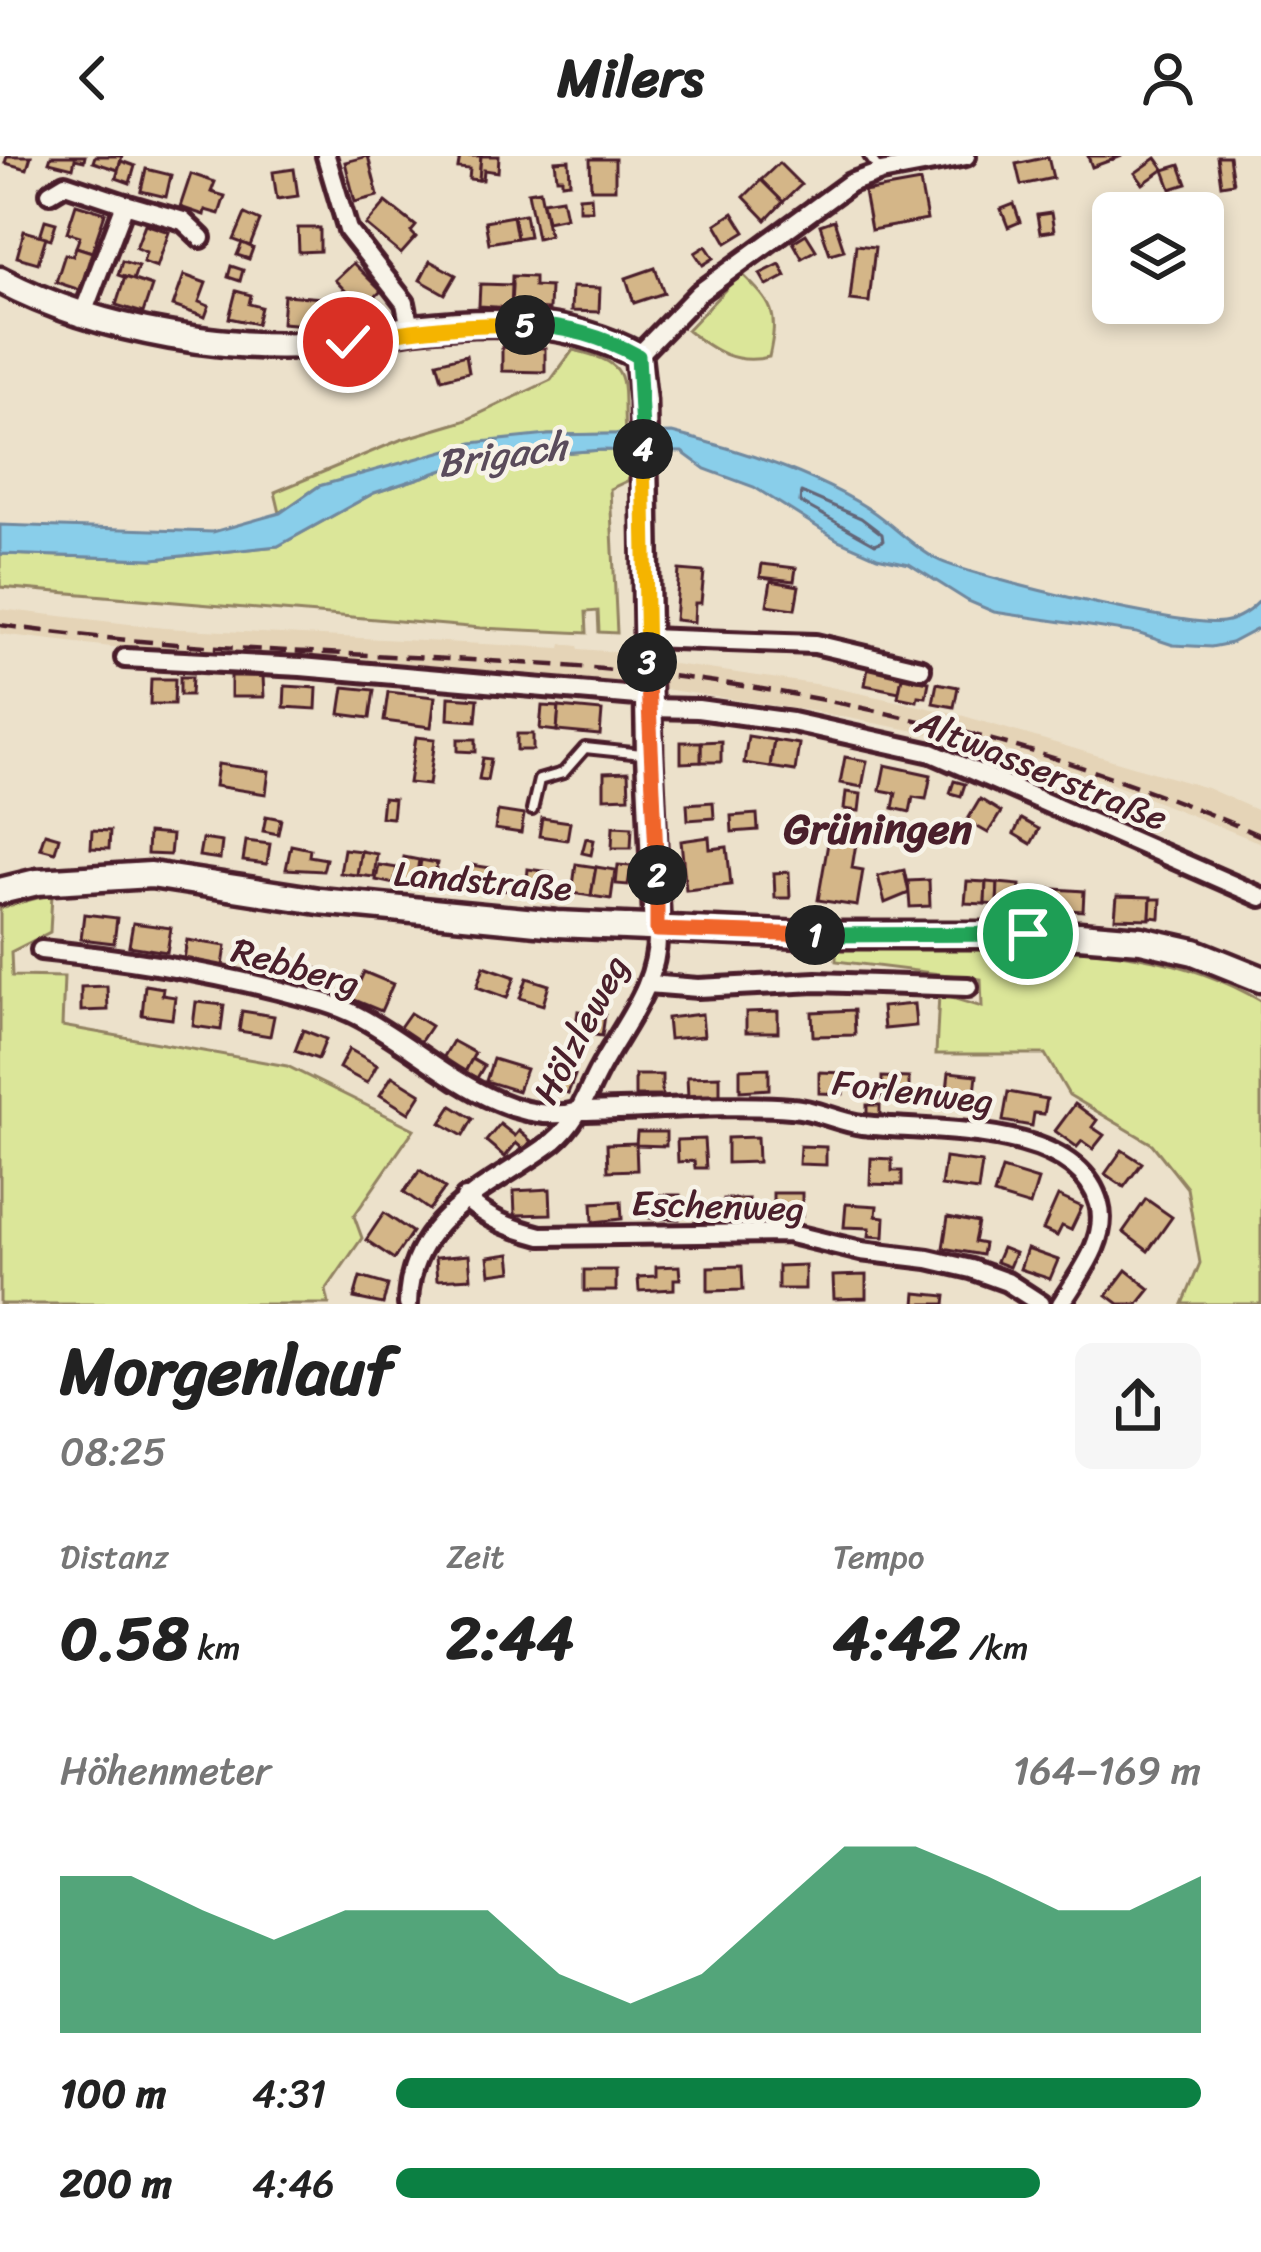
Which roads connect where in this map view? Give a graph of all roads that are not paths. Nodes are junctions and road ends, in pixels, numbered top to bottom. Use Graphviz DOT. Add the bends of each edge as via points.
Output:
graph roads {
  1 [pos="326,156"];
  2 [pos="869,156"];
  3 [pos="966,156"];
  4 [pos="881,172"];
  5 [pos="50,193"];
  6 [pos="125,204"];
  7 [pos="201,238"];
  8 [pos="0,280"];
  9 [pos="83,313"];
  10 [pos="410,329"];
  11 [pos="638,356"];
  12 [pos="646,638"];
  13 [pos="125,658"];
  14 [pos="921,668"];
  15 [pos="648,702"];
  16 [pos="649,755"];
  17 [pos="532,810"];
  18 [pos="0,891"];
  19 [pos="1261,897"];
  20 [pos="657,930"];
  21 [pos="41,950"];
  22 [pos="1261,979"];
  23 [pos="647,984"];
  24 [pos="968,987"];
  25 [pos="581,1111"];
  26 [pos="465,1198"];
  27 [pos="408,1304"];
  28 [pos="1041,1304"];
  29 [pos="1061,1304"];
  1 -- 10 [label="street" via="348,230 405,303"];
  2 -- 4 [label="lane"];
  3 -- 4 [label="street"];
  4 -- 11 [label="street" via="850,183 699,293"];
  5 -- 6 [label="street" via="65,184"];
  6 -- 7 [label="street" via="183,221"];
  6 -- 9 [label="street"];
  8 -- 9 [label="main road"];
  9 -- 10 [label="main road" via="152,333 251,344 348,342"];
  10 -- 11 [label="main road" via="559,326"];
  11 -- 12 [label="main road"];
  12 -- 14 [label="street" via="815,644"];
  12 -- 15 [label="main road"];
  13 -- 15 [label="street, Altwasserstraße"];
  15 -- 16 [label="main road"];
  15 -- 19 [label="street, Altwasserstraße" via="932,752"];
  16 -- 17 [label="lane" via="585,748 563,773 539,780"];
  16 -- 20 [label="main road"];
  18 -- 20 [label="main road, Landstraße" via="151,875 420,912"];
  20 -- 22 [label="main road, Landstraße" via="1141,940"];
  20 -- 23 [label="street, Hölzleweg"];
  21 -- 25 [label="street, Rebberg" via="134,960 321,1001 511,1106 556,1118"];
  23 -- 24 [label="street"];
  23 -- 25 [label="street, Hölzleweg"];
  25 -- 26 [label="street, Hölzleweg" via="556,1139"];
  25 -- 29 [label="street, Forlenweg" via="786,1107 865,1125 1014,1138 1073,1166 1100,1205 1093,1250"];
  26 -- 27 [label="street, Hölzleweg" via="422,1249"];
  26 -- 28 [label="street, Eschenweg" via="506,1227 541,1236 787,1233 971,1269"];
}
